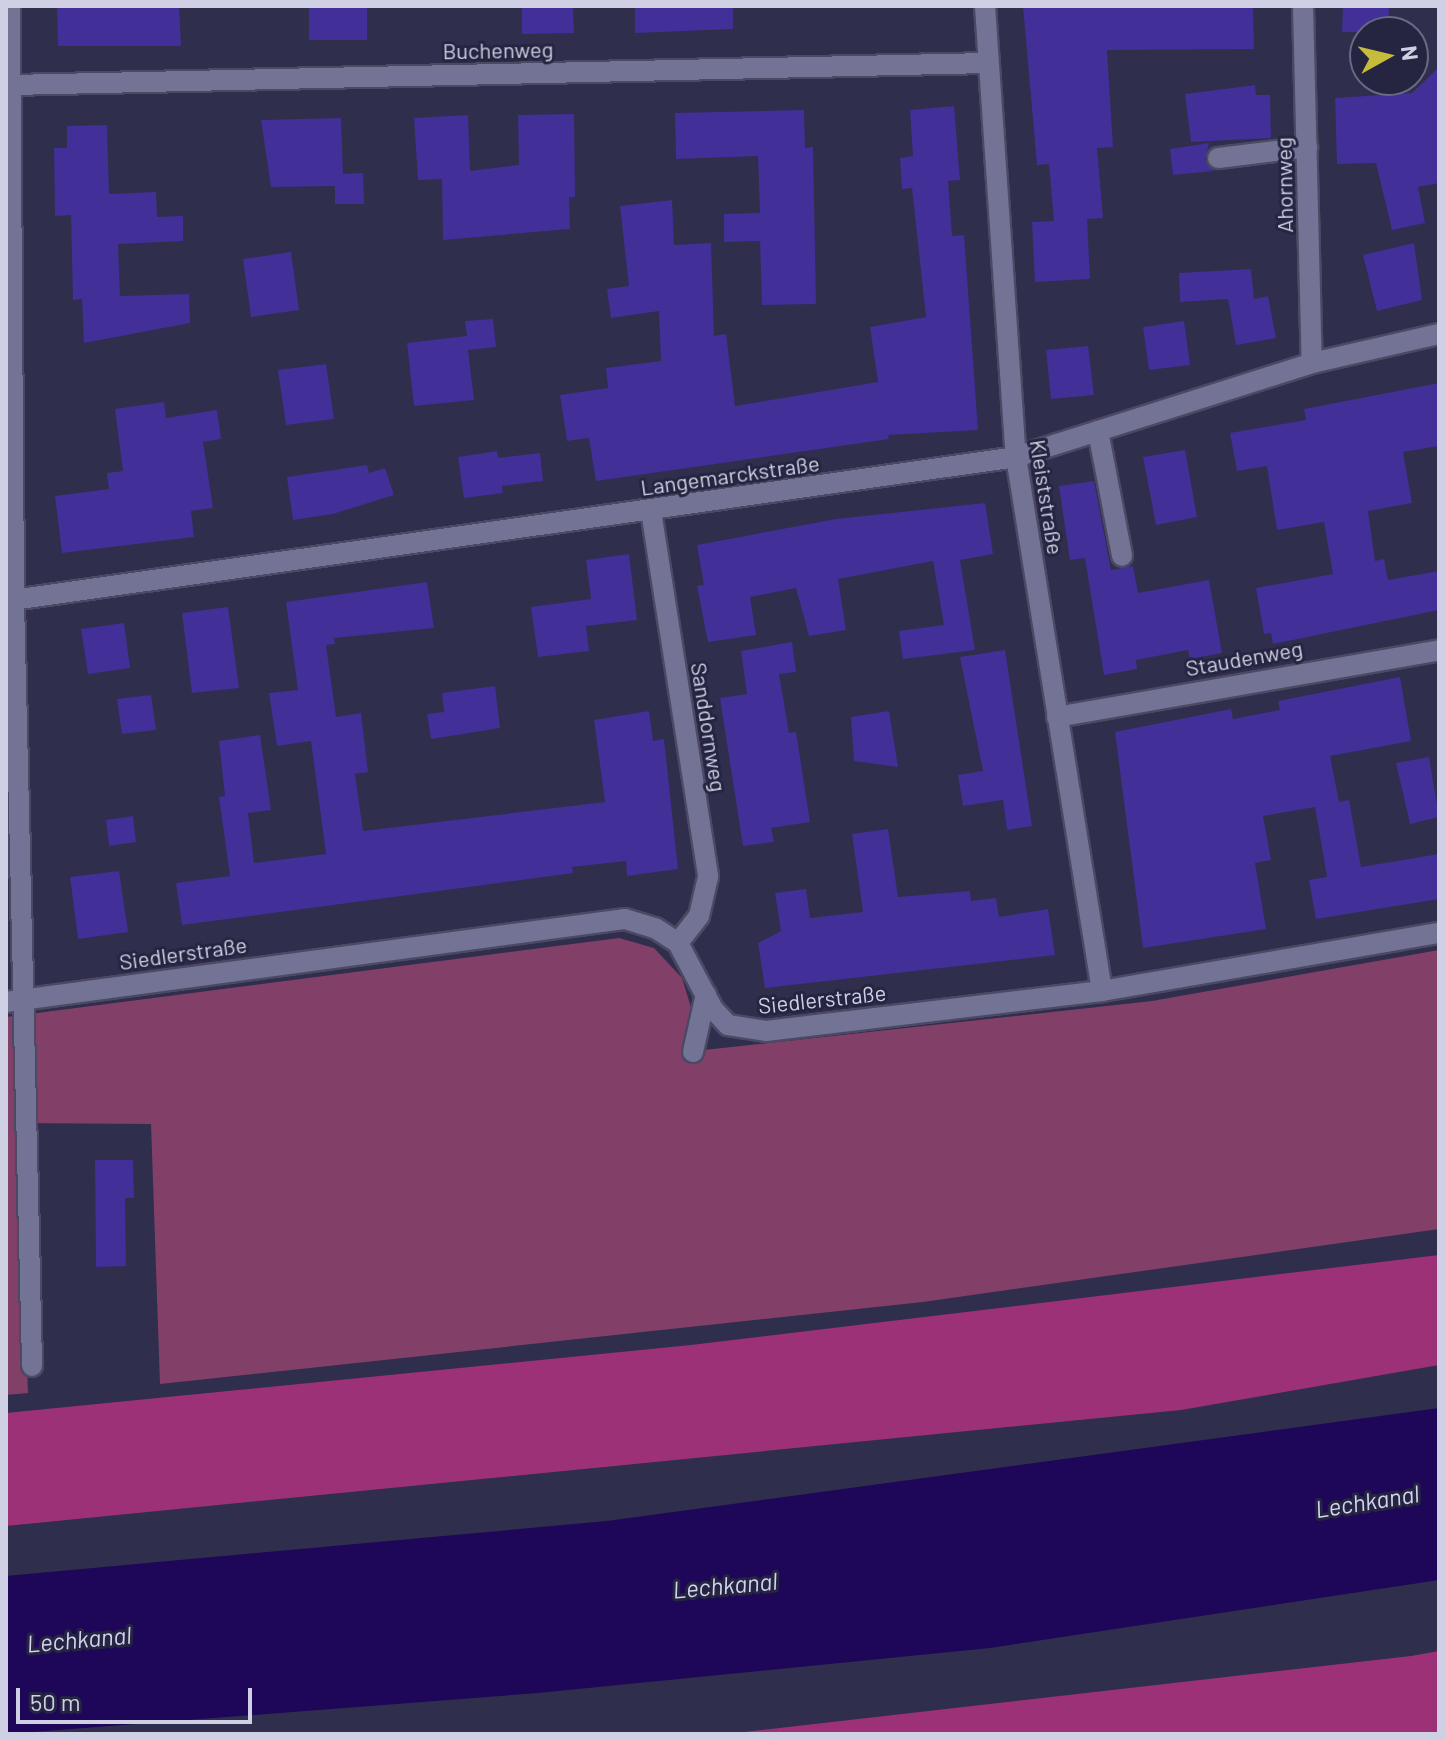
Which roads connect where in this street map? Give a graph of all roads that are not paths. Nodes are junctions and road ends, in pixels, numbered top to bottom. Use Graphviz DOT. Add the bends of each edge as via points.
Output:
graph roads {
  1 [pos="10,6"];
  2 [pos="985,6"];
  3 [pos="1303,6"];
  4 [pos="987,63"];
  5 [pos="11,85"];
  6 [pos="1307,147"];
  7 [pos="1218,158"];
  8 [pos="1439,334"];
  9 [pos="1312,363"];
  10 [pos="1098,431"];
  11 [pos="1016,457"];
  12 [pos="651,511"];
  13 [pos="1122,556"];
  14 [pos="10,600"];
  15 [pos="1439,650"];
  16 [pos="1057,717"];
  17 [pos="1439,933"];
  18 [pos="678,943"];
  19 [pos="1102,991"];
  20 [pos="706,994"];
  21 [pos="14,1001"];
  22 [pos="693,1052"];
  23 [pos="32,1366"];
  1 -- 5 [label="street"];
  2 -- 4 [label="street, Kleiststraße"];
  3 -- 6 [label="street, Ahornweg"];
  4 -- 5 [label="street, Buchenweg"];
  4 -- 11 [label="street, Kleiststraße"];
  5 -- 14 [label="street"];
  6 -- 7 [label="street"];
  6 -- 9 [label="street, Ahornweg"];
  8 -- 9 [label="street, Langemarckstraße"];
  9 -- 10 [label="street, Langemarckstraße"];
  10 -- 11 [label="street, Langemarckstraße"];
  10 -- 13 [label="street"];
  11 -- 12 [label="street, Langemarckstraße"];
  11 -- 16 [label="street, Kleiststraße"];
  12 -- 14 [label="street, Langemarckstraße"];
  12 -- 18 [label="street, Sanddornweg" via="708,877 699,916"];
  14 -- 21 [label="street"];
  15 -- 16 [label="street, Staudenweg"];
  16 -- 19 [label="street, Kleiststraße"];
  17 -- 19 [label="street, Siedlerstraße"];
  18 -- 20 [label="street, Siedlerstraße"];
  18 -- 21 [label="street, Siedlerstraße" via="655,928 625,919 588,920"];
  19 -- 20 [label="street, Siedlerstraße" via="766,1031 728,1025"];
  20 -- 22 [label="street"];
  21 -- 23 [label="street"];
}
